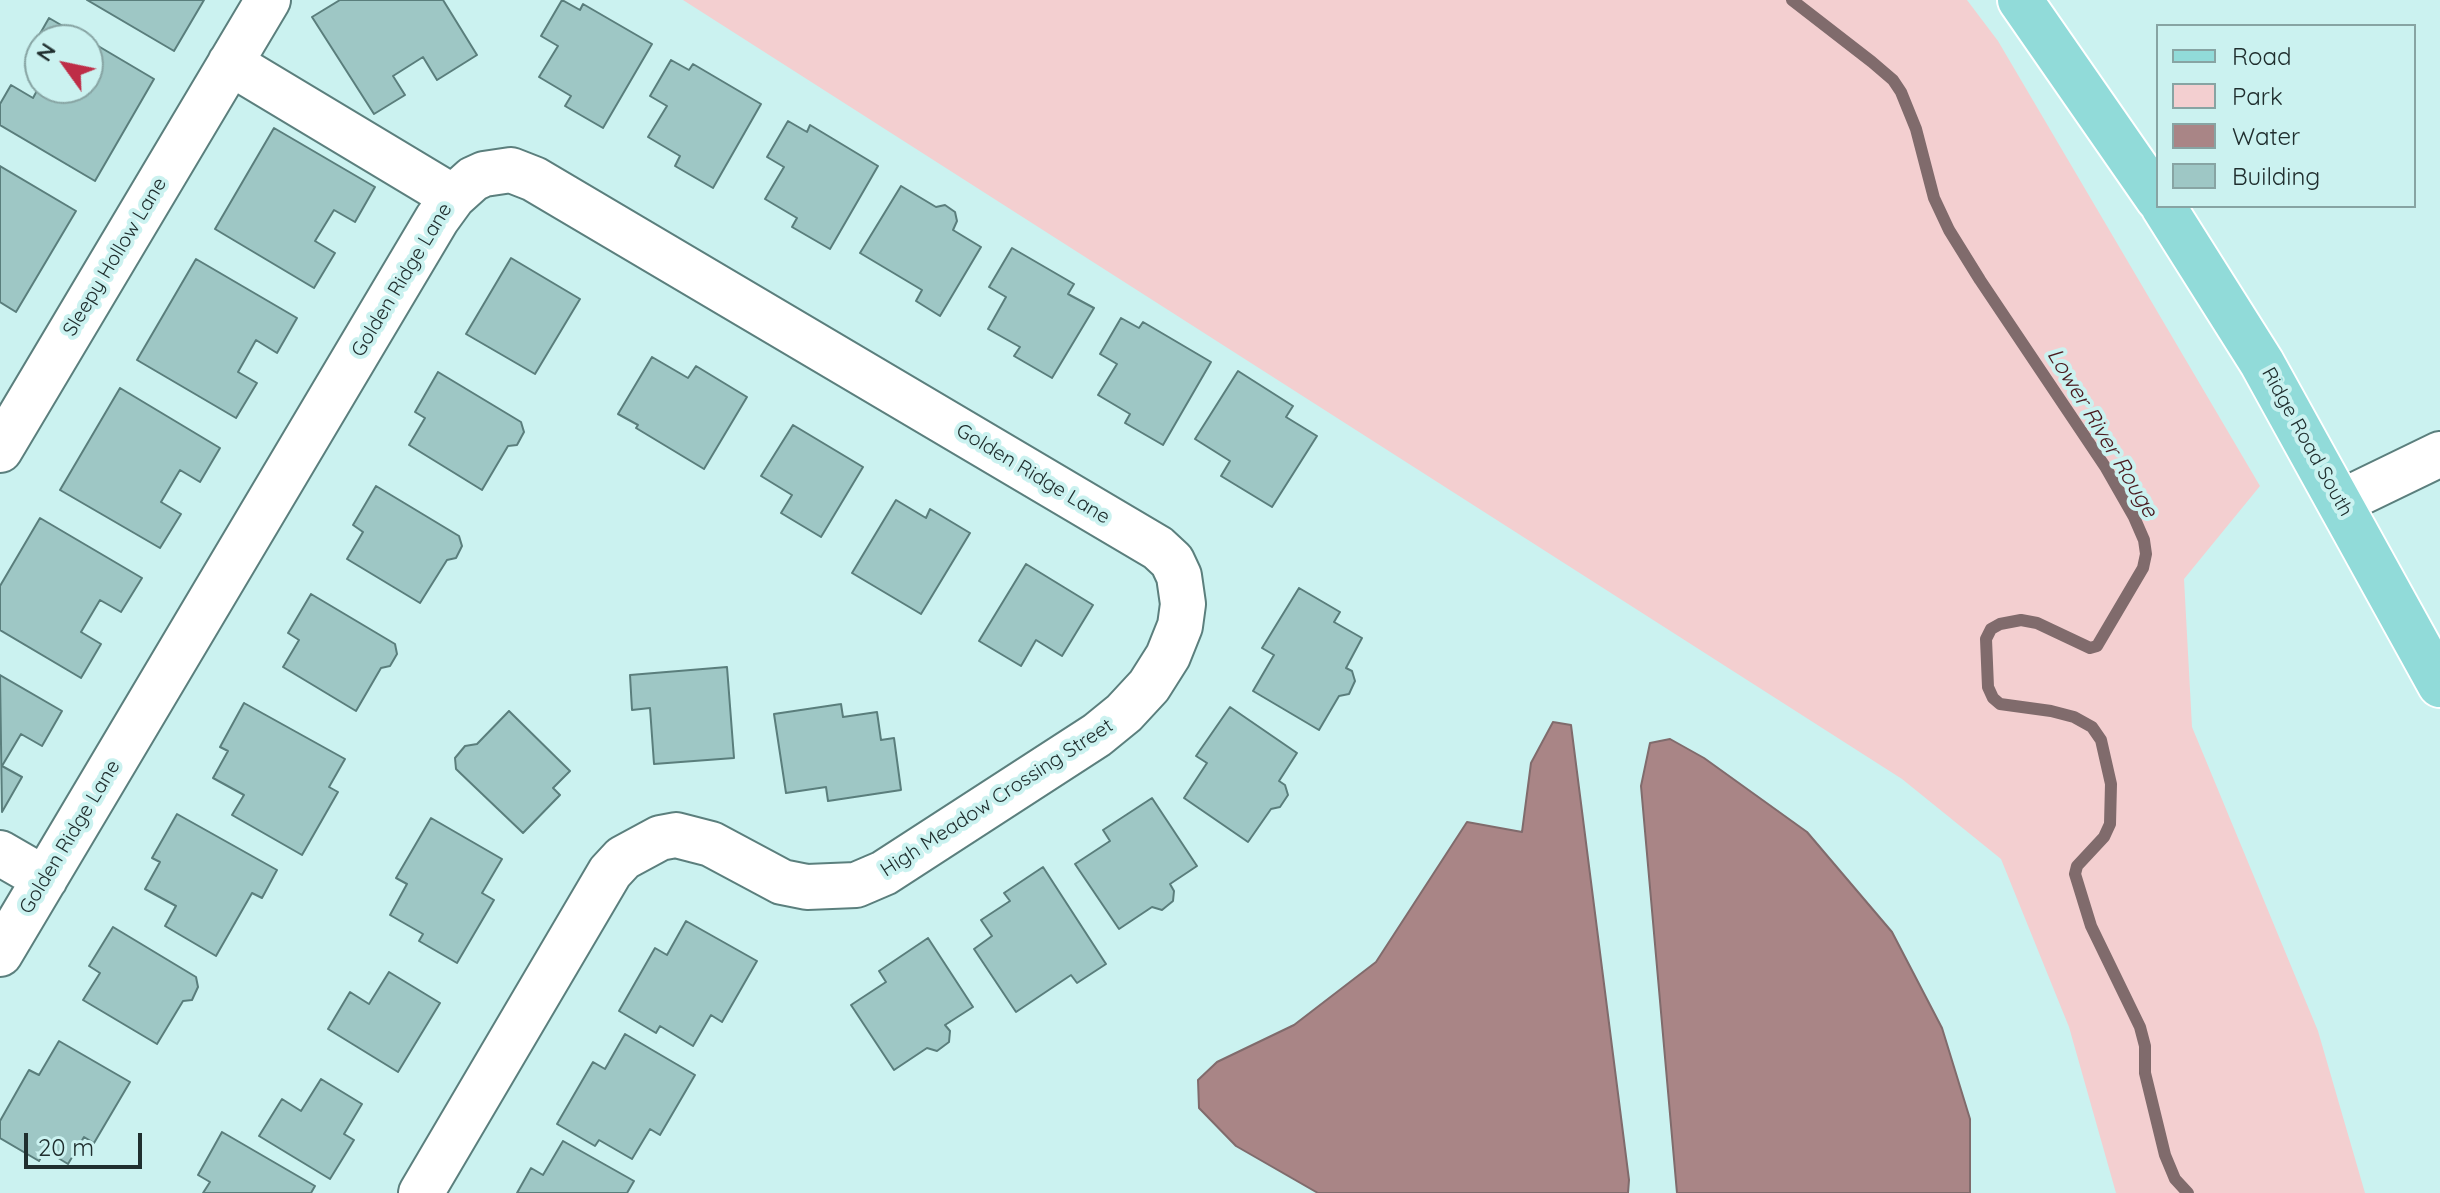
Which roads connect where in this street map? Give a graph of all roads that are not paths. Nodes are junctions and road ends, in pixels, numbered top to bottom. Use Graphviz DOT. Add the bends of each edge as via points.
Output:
graph roads {
  1 [pos="268,0"];
  2 [pos="2020,0"];
  3 [pos="230,63"];
  4 [pos="2156,196"];
  5 [pos="453,197"];
  6 [pos="2164,208"];
  7 [pos="0,450"];
  8 [pos="2440,454"];
  9 [pos="2341,502"];
  10 [pos="1183,604"];
  11 [pos="2440,685"];
  12 [pos="0,853"];
  13 [pos="45,879"];
  14 [pos="0,954"];
  15 [pos="421,1193"];
  1 -- 3 [label="street, Sleepy Hollow Lane"];
  2 -- 4 [label="main road"];
  3 -- 5 [label="street"];
  3 -- 7 [label="street, Sleepy Hollow Lane"];
  5 -- 10 [label="street, Golden Ridge Lane" via="484,174 511,170 534,179 1158,548 1179,576"];
  5 -- 13 [label="street, Golden Ridge Lane"];
  6 -- 9 [label="main road, Ridge Road South"];
  8 -- 9 [label="street"];
  9 -- 11 [label="main road, Ridge Road South"];
  10 -- 15 [label="street, High Meadow Crossing Street" via="1168,656 1124,713 869,881 831,887 782,882 711,844 676,835 623,858"];
  12 -- 13 [label="street"];
  13 -- 14 [label="street, Golden Ridge Lane"];
}
